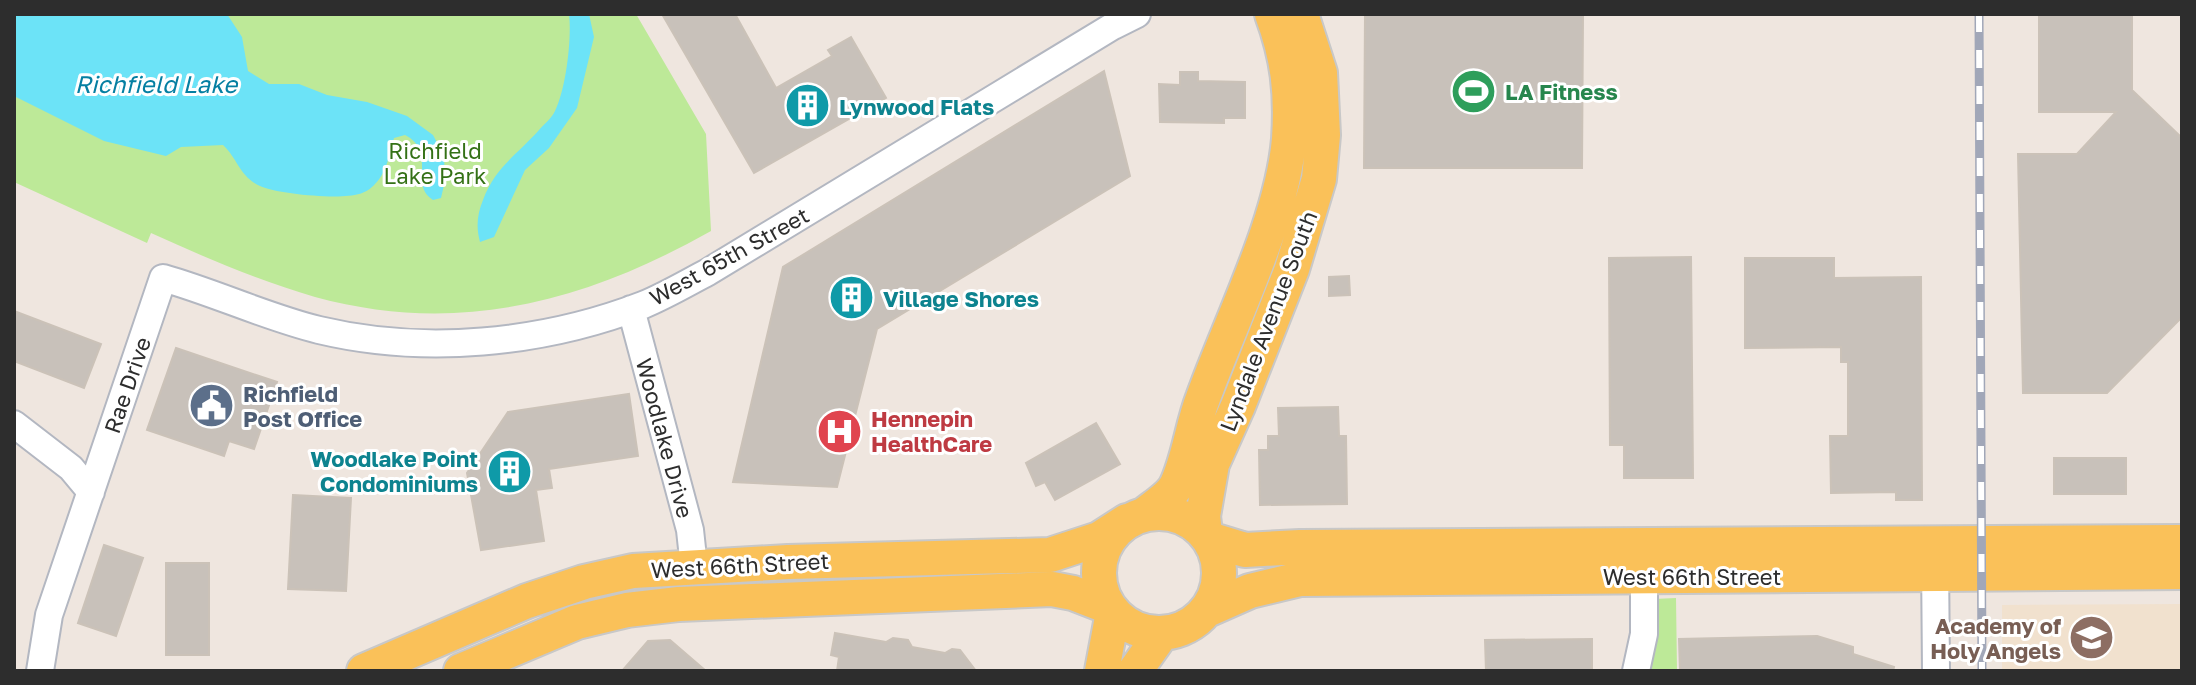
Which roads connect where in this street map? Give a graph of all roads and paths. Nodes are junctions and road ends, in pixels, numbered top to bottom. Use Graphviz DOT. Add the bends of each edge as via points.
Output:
graph roads {
  1 [pos="1272,14"];
  2 [pos="1301,14"];
  3 [pos="1126,18"];
  4 [pos="163,278"];
  5 [pos="631,309"];
  6 [pos="14,424"];
  7 [pos="91,492"];
  8 [pos="1136,517"];
  9 [pos="1207,536"];
  10 [pos="2182,542"];
  11 [pos="1936,559"];
  12 [pos="1644,560"];
  13 [pos="694,567"];
  14 [pos="2182,572"];
  15 [pos="1111,610"];
  16 [pos="1207,610"];
  17 [pos="1162,633"];
  18 [pos="40,671"];
  19 [pos="364,671"];
  20 [pos="461,671"];
  21 [pos="1102,671"];
  22 [pos="1135,671"];
  23 [pos="1636,671"];
  24 [pos="1936,671"];
  1 -- 8 [label="main road, Lyndale Avenue South" via="1288,63 1291,100 1287,156 1275,203 1176,486"];
  2 -- 9 [label="main road, Lyndale Avenue South" via="1320,73 1319,179 1292,269 1212,464 1203,516"];
  3 -- 5 [label="street, West 65th Street" via="708,272"];
  4 -- 5 [label="street, West 65th Street" via="319,330 408,341 520,337"];
  4 -- 7 [label="street, Rae Drive"];
  5 -- 13 [label="street, Woodlake Drive" via="690,530"];
  6 -- 7 [label="street" via="71,468"];
  7 -- 18 [label="street, Rae Drive" via="49,615"];
  8 -- 9 [label="main road" via="1177,515"];
  8 -- 13 [label="main road, West 66th Street" via="1099,539 1050,555"];
  8 -- 15 [label="main road" via="1112,534 1100,560 1101,590"];
  9 -- 12 [label="main road, West 66th Street" via="1245,550 1315,547"];
  9 -- 16 [label="main road" via="1219,575"];
  10 -- 11 [label="main road, West 66th Street"];
  11 -- 12 [label="main road, West 66th Street"];
  11 -- 14 [label="main road, West 66th Street"];
  11 -- 24 [label="street"];
  12 -- 16 [label="main road, West 66th Street" via="1300,579 1250,591"];
  12 -- 23 [label="street" via="1644,634"];
  13 -- 19 [label="main road, West 66th Street" via="633,571 584,582"];
  15 -- 17 [label="main road" via="1140,630"];
  15 -- 20 [label="main road, West 66th Street" via="1052,589 679,604 577,622"];
  15 -- 21 [label="main road"];
  16 -- 17 [label="main road" via="1179,630"];
  17 -- 22 [label="main road"];
}
